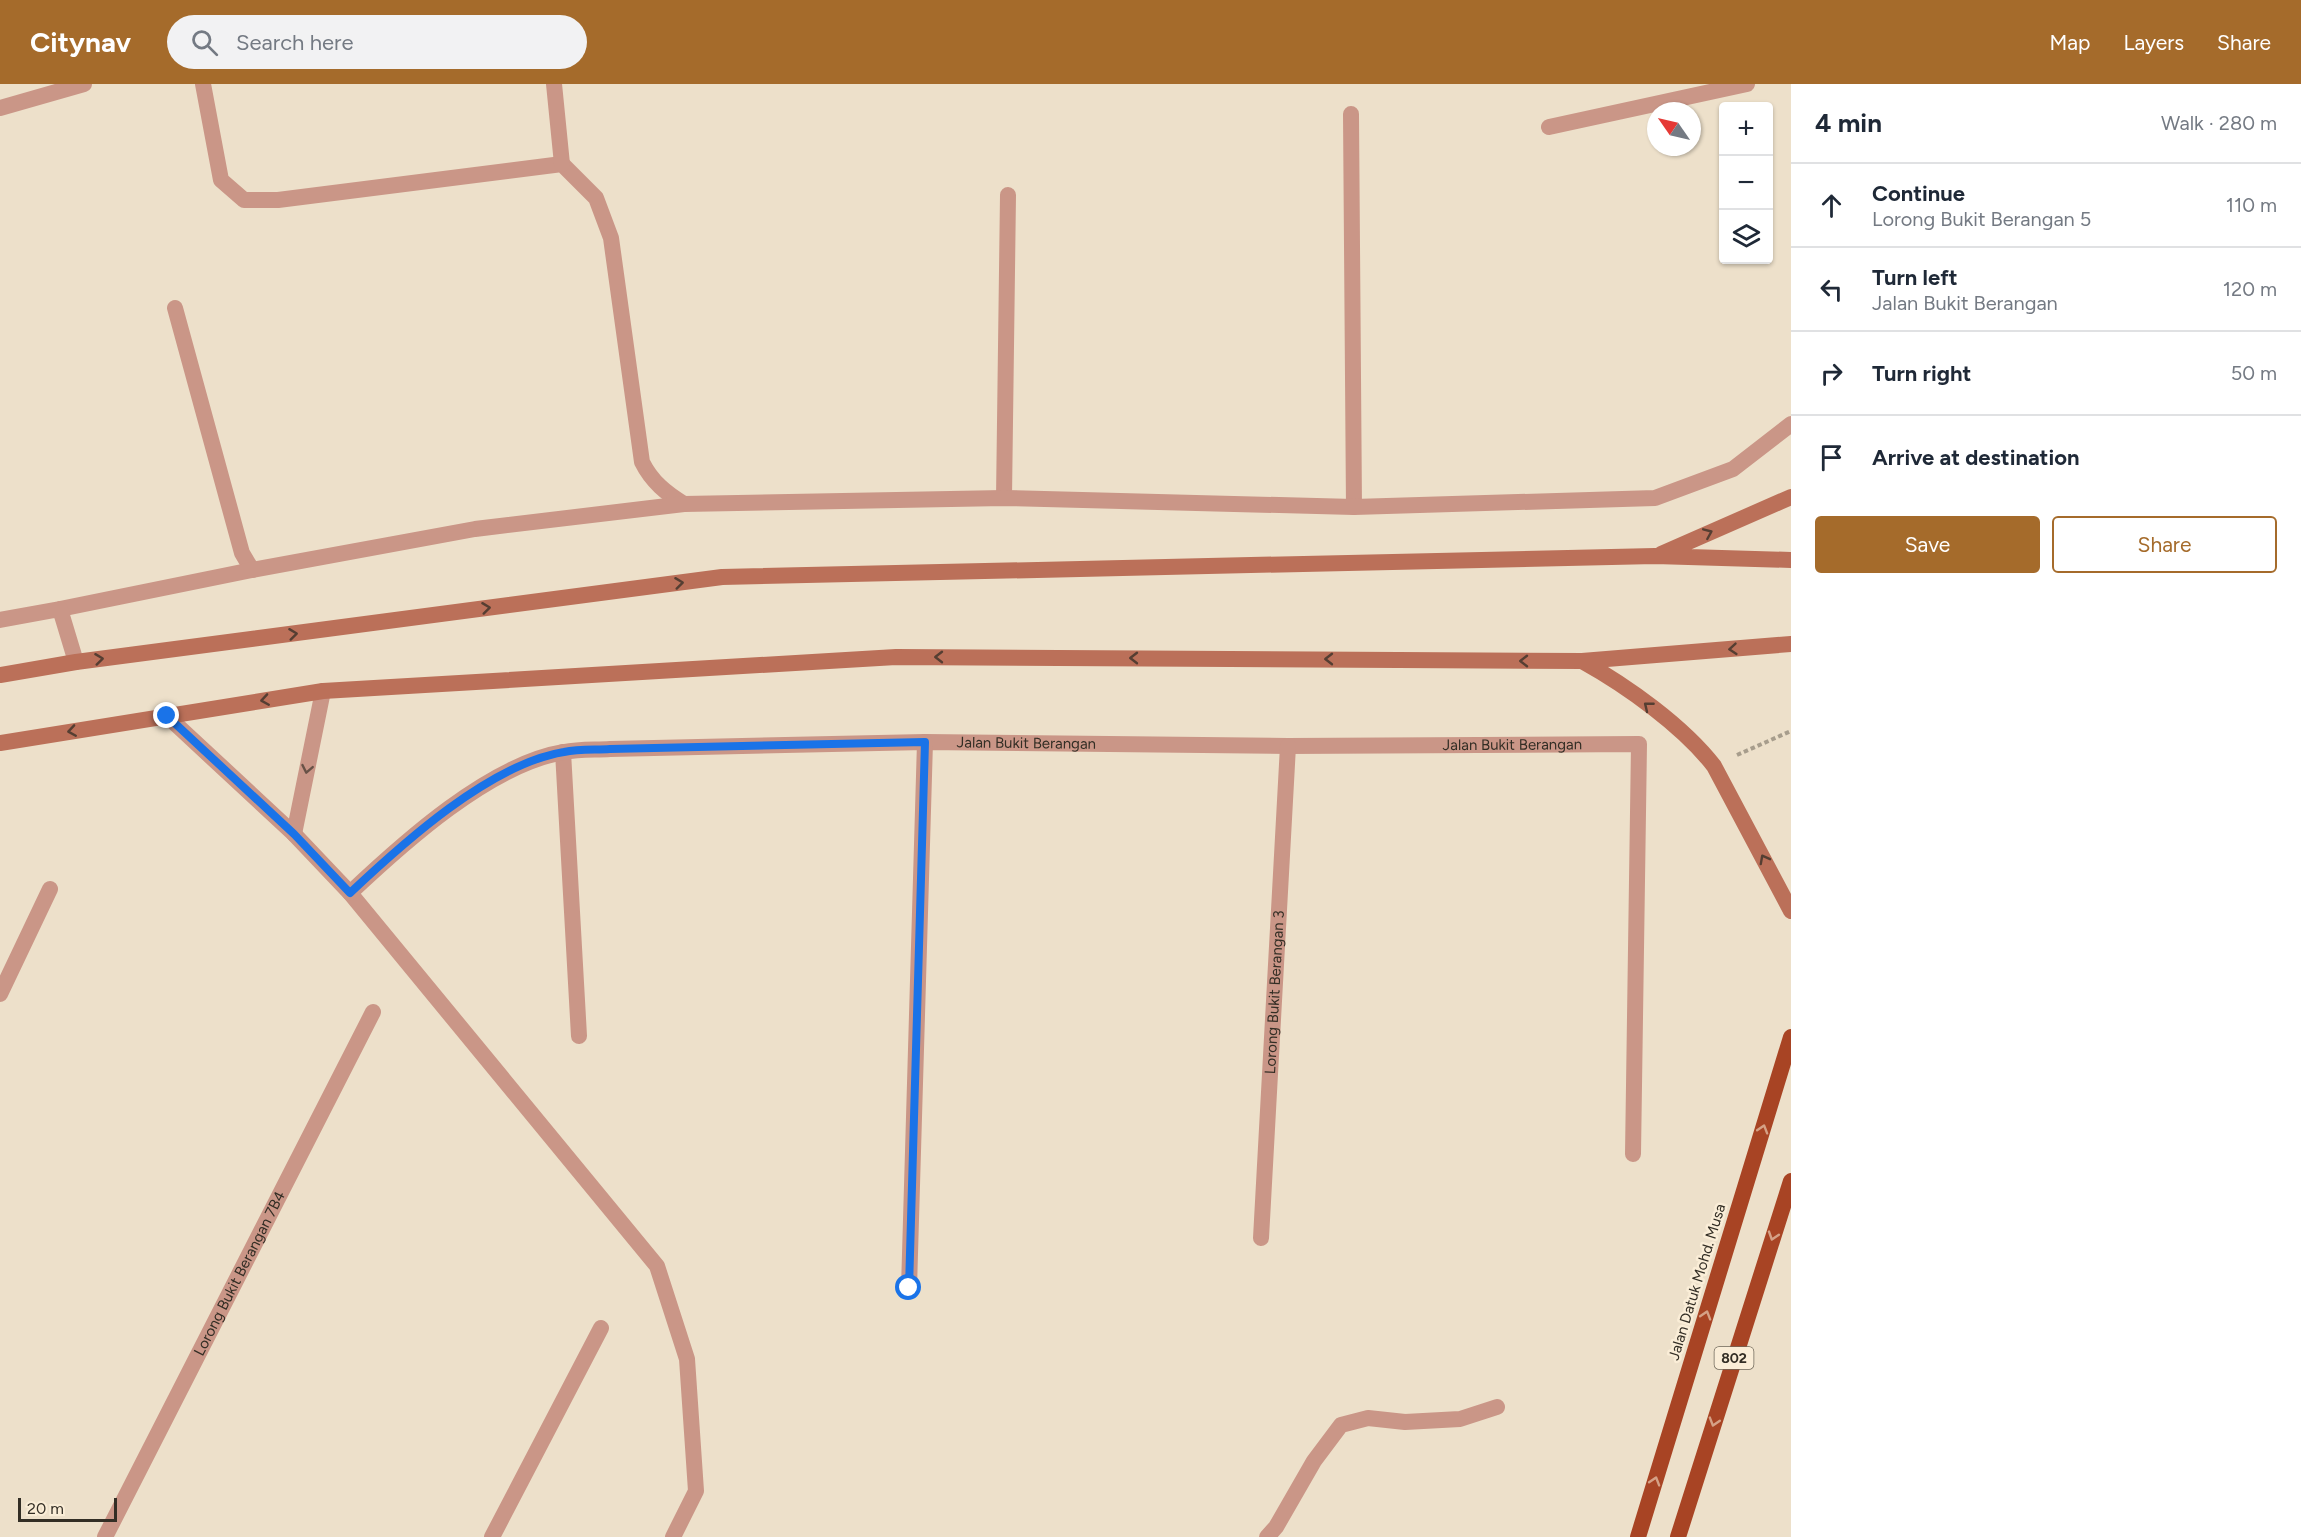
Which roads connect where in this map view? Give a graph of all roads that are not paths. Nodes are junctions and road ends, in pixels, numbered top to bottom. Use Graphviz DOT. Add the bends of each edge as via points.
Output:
graph roads {
  1 [pos="84,84"];
  2 [pos="203,84"];
  3 [pos="554,84"];
  4 [pos="1747,84"];
  5 [pos="0,108"];
  6 [pos="1351,114"];
  7 [pos="1549,127"];
  8 [pos="562,164"];
  9 [pos="1008,195"];
  10 [pos="175,308"];
  11 [pos="1791,424"];
  12 [pos="1791,497"];
  13 [pos="1005,498"];
  14 [pos="684,504"];
  15 [pos="1354,507"];
  16 [pos="1655,556"];
  17 [pos="1791,560"];
  18 [pos="252,570"];
  19 [pos="60,609"];
  20 [pos="0,620"];
  21 [pos="1791,644"];
  22 [pos="1582,661"];
  23 [pos="76,662"];
  24 [pos="0,675"];
  25 [pos="323,691"];
  26 [pos="167,716"];
  27 [pos="925,742"];
  28 [pos="0,743"];
  29 [pos="1288,746"];
  30 [pos="563,752"];
  31 [pos="294,834"];
  32 [pos="50,889"];
  33 [pos="350,893"];
  34 [pos="1791,911"];
  35 [pos="0,994"];
  36 [pos="373,1012"];
  37 [pos="579,1036"];
  38 [pos="1791,1037"];
  39 [pos="1633,1154"];
  40 [pos="1791,1180"];
  41 [pos="1262,1239"];
  42 [pos="909,1288"];
  43 [pos="601,1328"];
  44 [pos="1497,1407"];
  45 [pos="105,1537"];
  46 [pos="492,1537"];
  47 [pos="673,1537"];
  48 [pos="1267,1537"];
  49 [pos="1638,1537"];
  50 [pos="1678,1537"];
  1 -- 5 [label="street"];
  2 -- 8 [label="street" via="221,180 244,200 278,200"];
  3 -- 8 [label="street"];
  4 -- 7 [label="street"];
  6 -- 15 [label="street"];
  8 -- 14 [label="street" via="596,198 611,238 642,462 662,490"];
  9 -- 13 [label="street"];
  10 -- 18 [label="street" via="243,553"];
  11 -- 15 [label="street" via="1733,469 1655,498"];
  16 -- 12 [label="main road, one-way"];
  13 -- 14 [label="street"];
  13 -- 15 [label="street"];
  14 -- 18 [label="street" via="475,529"];
  16 -- 17 [label="main road"];
  23 -- 16 [label="main road, one-way" via="722,577"];
  18 -- 19 [label="street"];
  19 -- 20 [label="street"];
  19 -- 23 [label="street"];
  21 -- 22 [label="main road, one-way"];
  22 -- 25 [label="main road, one-way" via="896,657"];
  34 -- 22 [label="main road, one-way" via="1714,766 1699,747 1619,681"];
  23 -- 24 [label="main road"];
  25 -- 26 [label="main road, one-way"];
  25 -- 31 [label="street, one-way"];
  26 -- 28 [label="main road, one-way"];
  26 -- 31 [label="street"];
  27 -- 29 [label="street, Jalan Bukit Berangan"];
  27 -- 30 [label="street, Jalan Bukit Berangan"];
  27 -- 42 [label="street"];
  29 -- 39 [label="street, Jalan Bukit Berangan" via="1639,744"];
  29 -- 41 [label="street, Lorong Bukit Berangan 3"];
  30 -- 33 [label="street, Jalan Bukit Berangan" via="522,765 475,791 436,818"];
  30 -- 37 [label="street"];
  31 -- 33 [label="street"];
  32 -- 35 [label="street"];
  33 -- 47 [label="street" via="657,1266 687,1359 696,1491"];
  36 -- 45 [label="street, Lorong Bukit Berangan 7B4"];
  49 -- 38 [label="highway, Jalan Datuk Mohd. Musa / 802, one-way"];
  40 -- 50 [label="highway, 802, one-way"];
  43 -- 46 [label="street"];
  44 -- 48 [label="street" via="1460,1419 1405,1422 1368,1418 1341,1425"];
}
